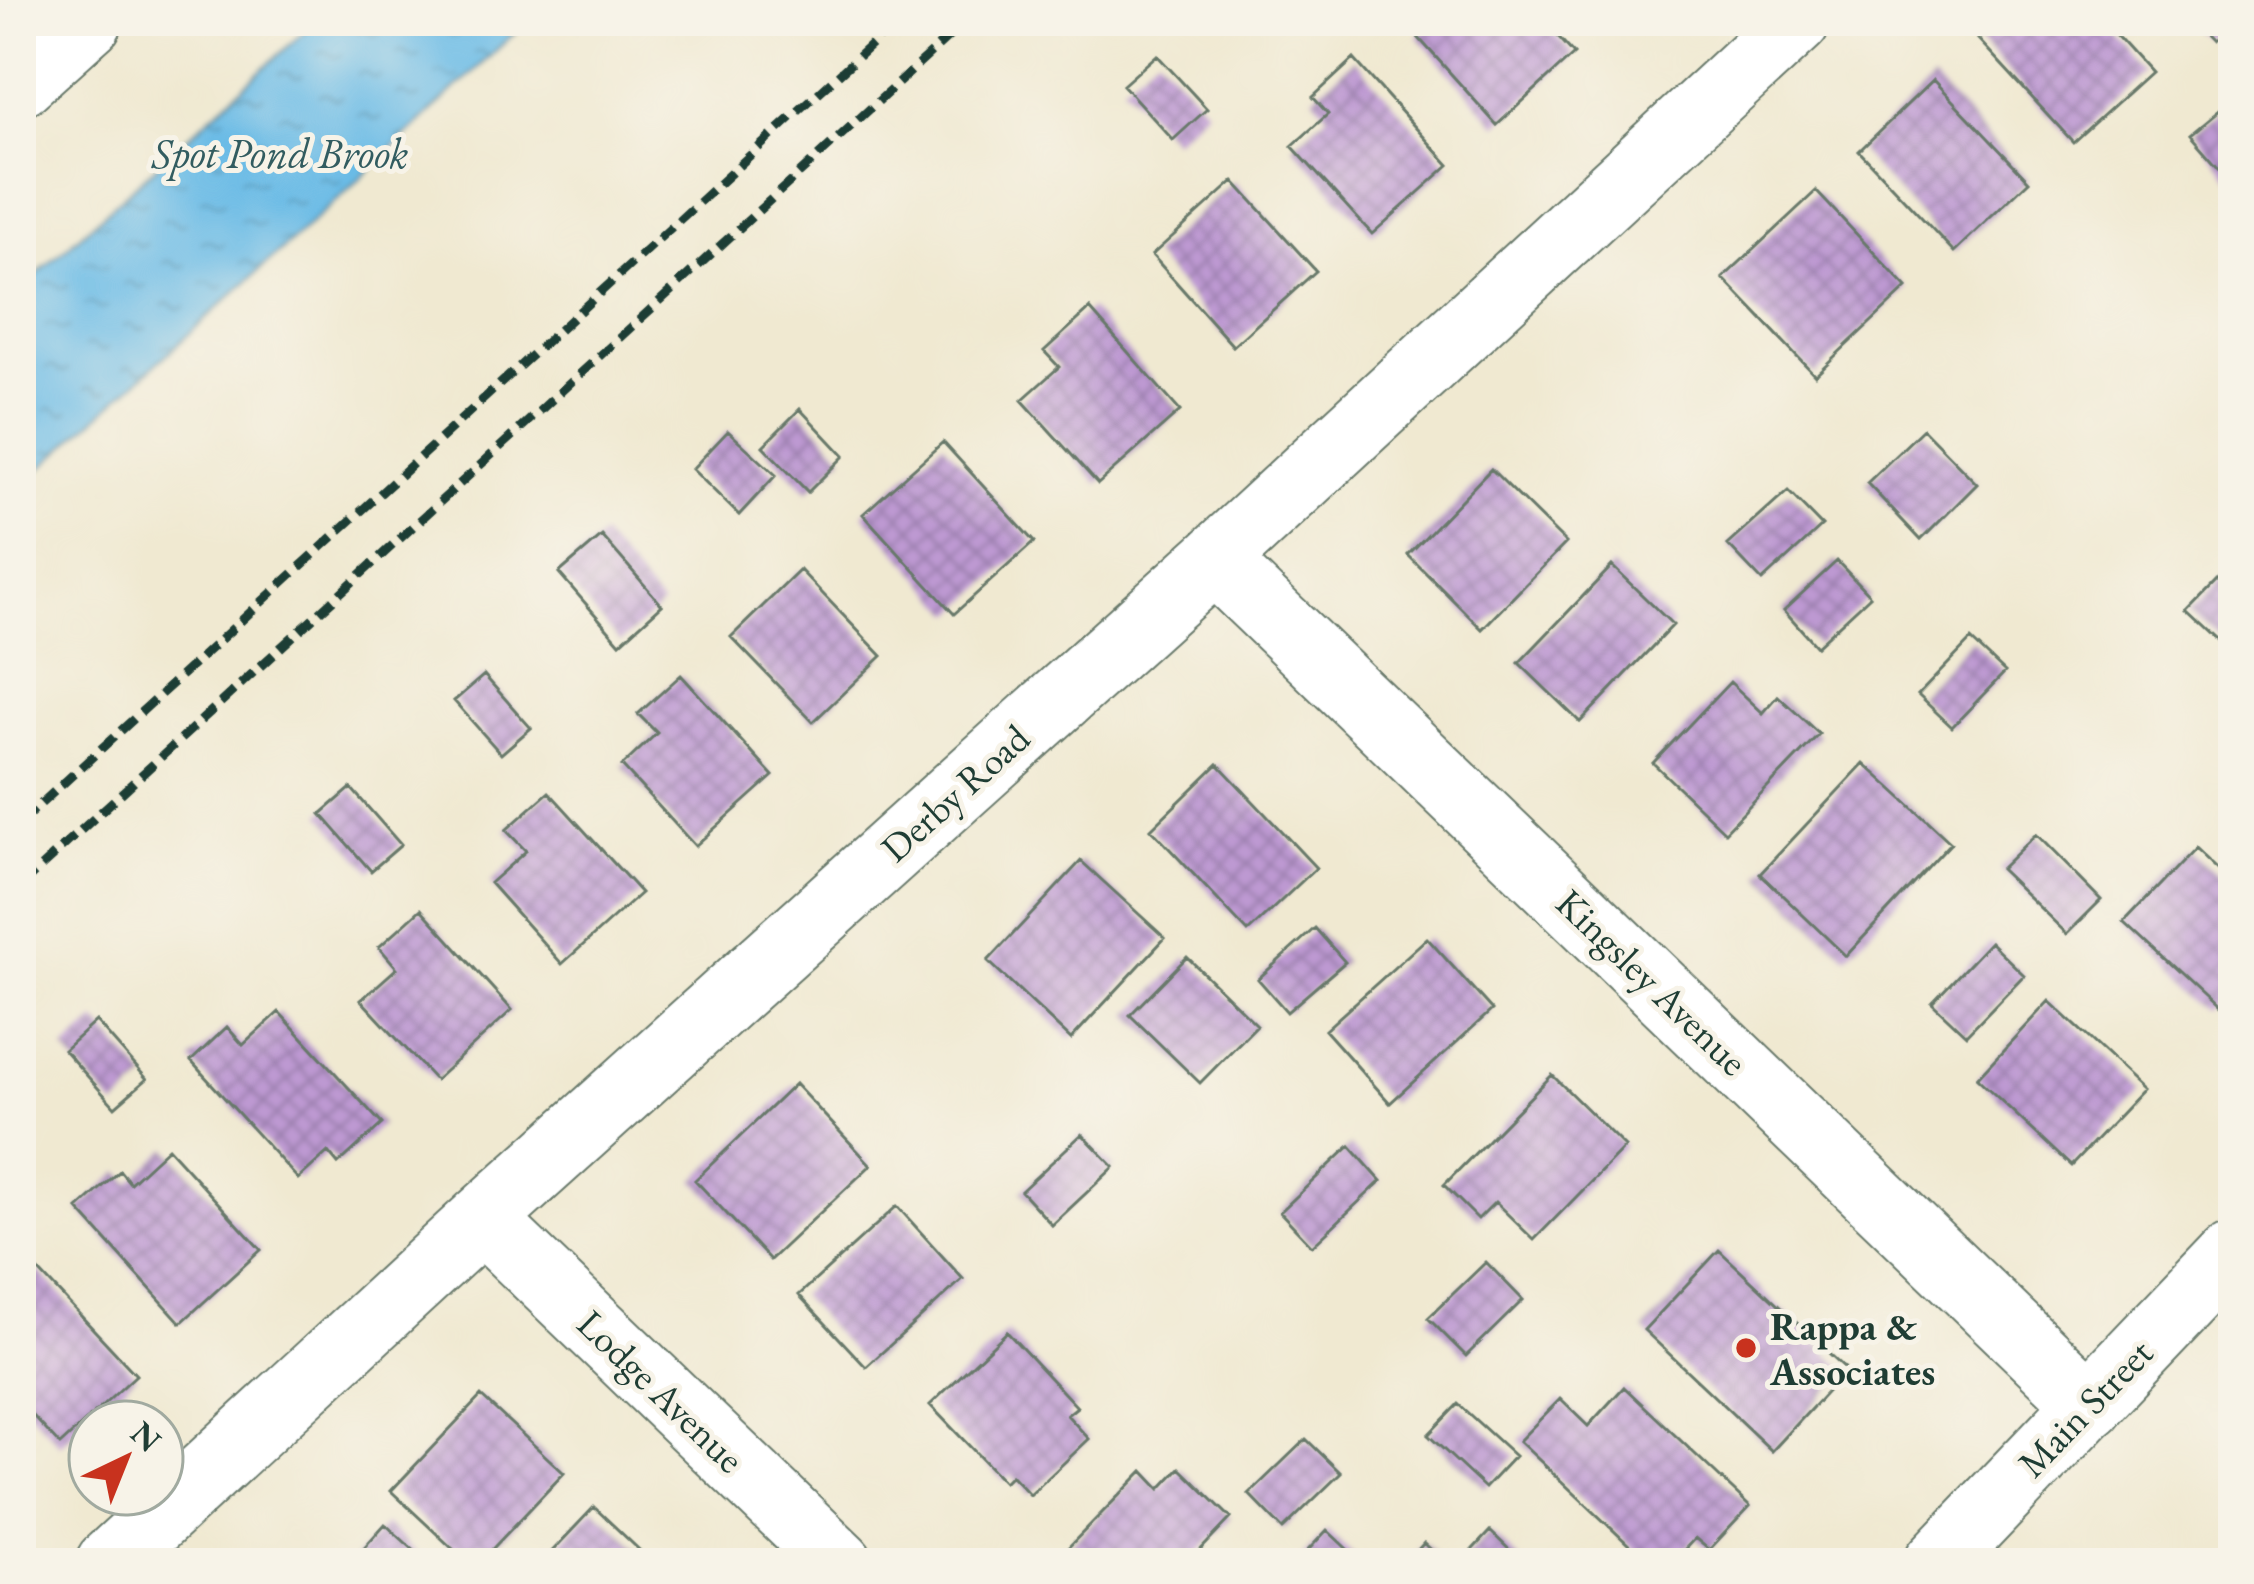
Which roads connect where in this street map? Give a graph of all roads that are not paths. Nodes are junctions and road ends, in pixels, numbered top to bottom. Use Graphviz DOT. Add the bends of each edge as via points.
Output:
graph roads {
  1 [pos="89,21"];
  2 [pos="1798,21"];
  3 [pos="21,82"];
  4 [pos="1214,560"];
  5 [pos="482,1219"];
  6 [pos="2233,1253"];
  7 [pos="2090,1404"];
  8 [pos="109,1563"];
  9 [pos="840,1563"];
  10 [pos="1937,1563"];
  1 -- 3 [label="street"];
  2 -- 4 [label="street, Derby Road"];
  4 -- 5 [label="street, Derby Road"];
  4 -- 7 [label="street, Kingsley Avenue"];
  5 -- 8 [label="street, Derby Road"];
  5 -- 9 [label="street, Lodge Avenue"];
  6 -- 7 [label="street, Main Street"];
  7 -- 10 [label="street, Main Street"];
}
